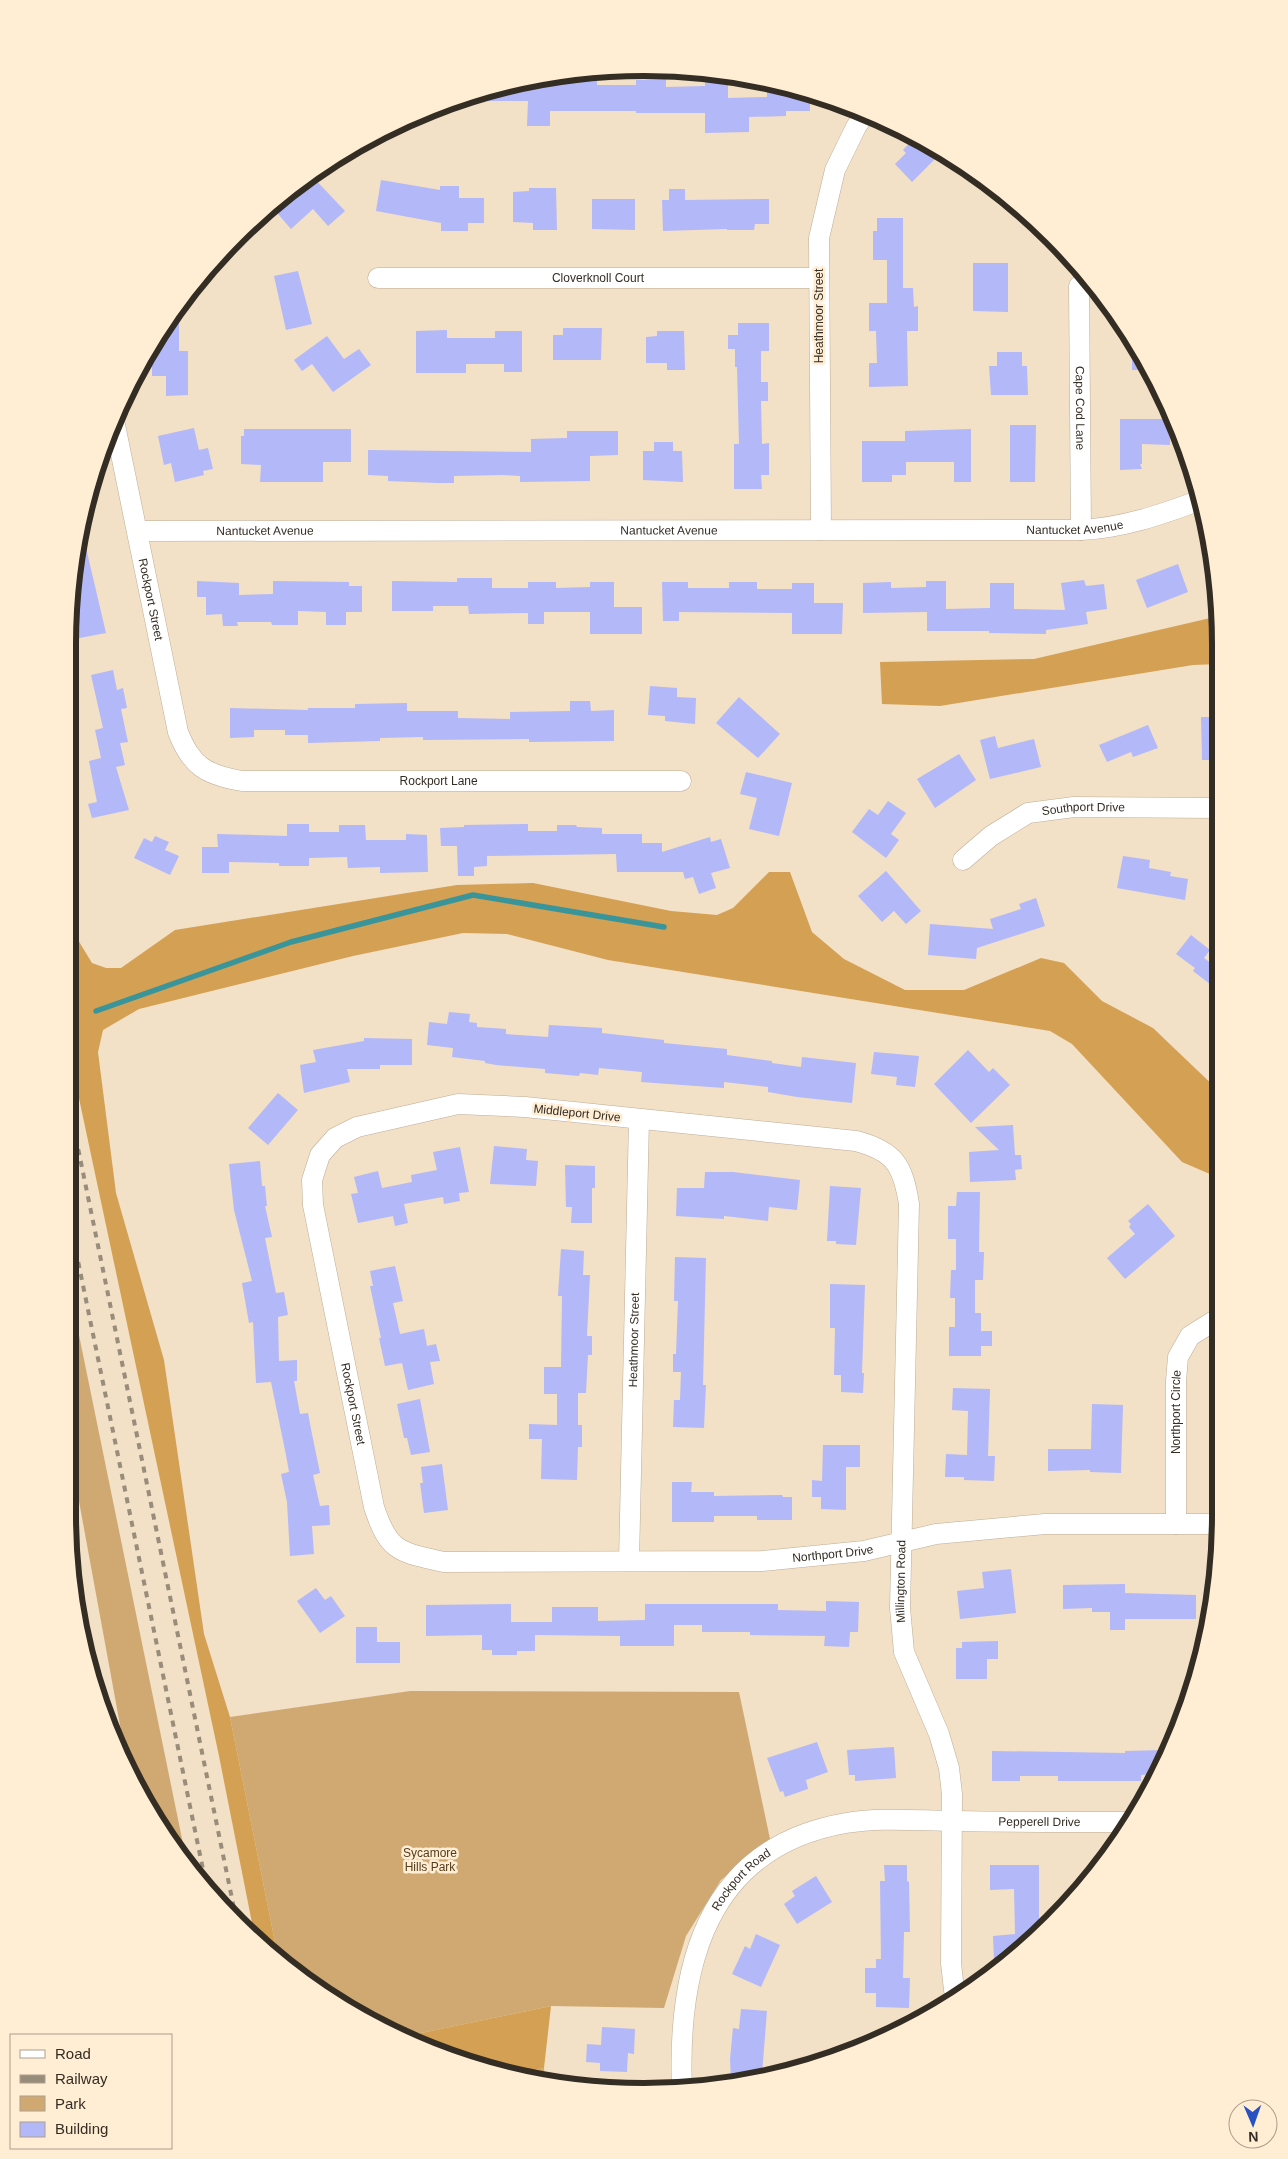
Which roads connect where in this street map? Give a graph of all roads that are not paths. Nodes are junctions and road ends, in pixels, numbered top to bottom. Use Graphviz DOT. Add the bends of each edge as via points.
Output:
graph roads {
  1 [pos="861,119"];
  2 [pos="378,278"];
  3 [pos="819,278"];
  4 [pos="1079,286"];
  5 [pos="117,433"];
  6 [pos="1193,503"];
  7 [pos="822,530"];
  8 [pos="1081,530"];
  9 [pos="137,531"];
  10 [pos="200,767"];
  11 [pos="681,781"];
  12 [pos="1212,808"];
  13 [pos="963,860"];
  14 [pos="638,1119"];
  15 [pos="893,1159"];
  16 [pos="313,1205"];
  17 [pos="1212,1322"];
  18 [pos="1176,1524"];
  19 [pos="1212,1524"];
  20 [pos="903,1541"];
  21 [pos="444,1562"];
  22 [pos="629,1562"];
  23 [pos="951,1822"];
  24 [pos="1121,1822"];
  25 [pos="954,1990"];
  26 [pos="682,2082"];
  1 -- 3 [label="street, Heathmoor Street" via="835,170 819,238"];
  2 -- 3 [label="street, Cloverknoll Court"];
  3 -- 7 [label="street, Heathmoor Street"];
  4 -- 8 [label="street, Cape Cod Lane"];
  5 -- 9 [label="street, Rockport Street"];
  6 -- 8 [label="street, Nantucket Avenue" via="1141,521"];
  7 -- 8 [label="street, Nantucket Avenue"];
  7 -- 9 [label="street, Nantucket Avenue"];
  9 -- 10 [label="street, Rockport Street" via="178,732 186,752"];
  10 -- 11 [label="street, Rockport Lane" via="220,778 242,781"];
  12 -- 13 [label="street, Southport Drive" via="1074,807 1028,813 991,836"];
  14 -- 15 [label="street, Middleport Drive" via="856,1141 876,1146"];
  14 -- 16 [label="street, Middleport Drive" via="525,1107 458,1104 357,1127 335,1138 320,1155 312,1180"];
  14 -- 22 [label="street, Heathmoor Street"];
  15 -- 20 [label="street, Millington Road" via="905,1180 909,1204"];
  16 -- 21 [label="street, Rockport Street" via="380,1524 390,1541 406,1553"];
  17 -- 18 [label="street, Northport Circle" via="1190,1336 1178,1357"];
  18 -- 19 [label="street, Northport Drive"];
  18 -- 20 [label="street, Northport Drive" via="1045,1524 936,1534"];
  20 -- 22 [label="street, Northport Drive" via="864,1551 762,1561"];
  20 -- 23 [label="street, Millington Road" via="900,1608 904,1652 940,1734 949,1768"];
  21 -- 22 [label="street, Northport Drive"];
  23 -- 24 [label="street, Pepperell Drive"];
  23 -- 25 [label="street, Millington Road" via="951,1963"];
  23 -- 26 [label="street, Rockport Road" via="873,1820 822,1828 800,1836 747,1869 720,1898 700,1938 684,2020"];
}
